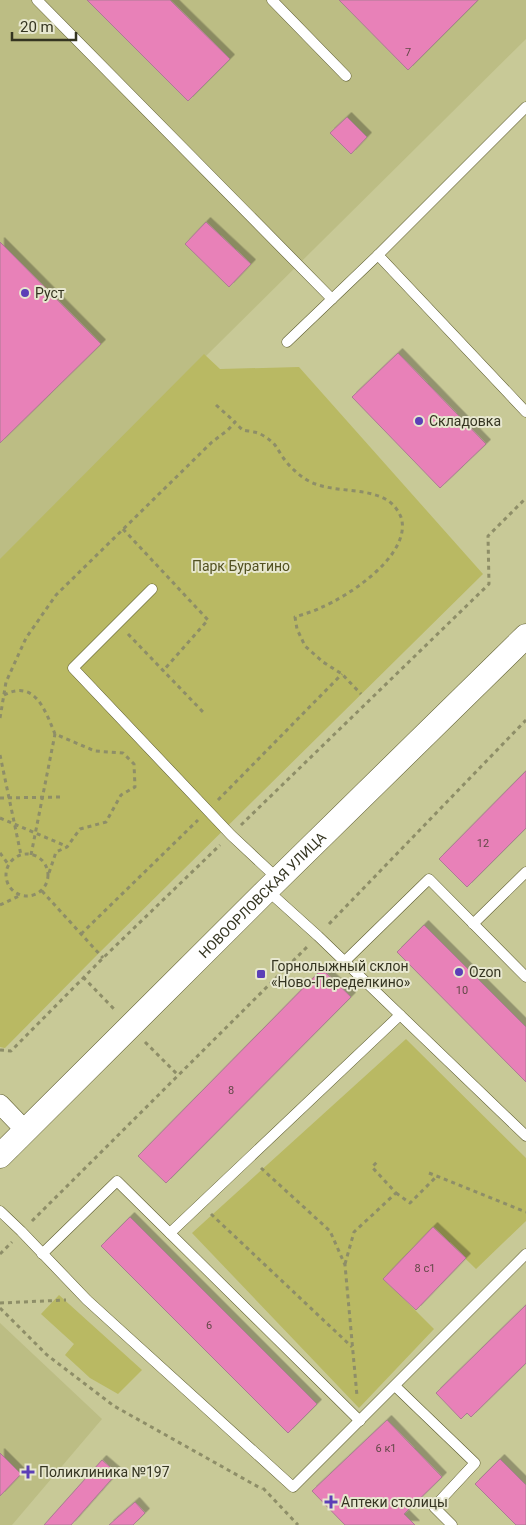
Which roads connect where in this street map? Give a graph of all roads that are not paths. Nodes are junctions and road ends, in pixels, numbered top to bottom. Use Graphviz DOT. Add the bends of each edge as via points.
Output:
graph roads {
  1 [pos="37,0"];
  2 [pos="272,0"];
  3 [pos="346,76"];
  4 [pos="526,107"];
  5 [pos="378,255"];
  6 [pos="332,299"];
  7 [pos="287,342"];
  8 [pos="526,412"];
  9 [pos="152,588"];
  10 [pos="526,636"];
  11 [pos="526,872"];
  12 [pos="273,885"];
  13 [pos="473,924"];
  14 [pos="344,962"];
  15 [pos="526,977"];
  16 [pos="400,1015"];
  17 [pos="0,1104"];
  18 [pos="25,1130"];
  19 [pos="526,1136"];
  20 [pos="0,1156"];
  21 [pos="0,1211"];
  22 [pos="170,1233"];
  23 [pos="42,1254"];
  24 [pos="526,1254"];
  25 [pos="395,1386"];
  26 [pos="360,1421"];
  27 [pos="452,1525"];
  1 -- 6 [label="lane"];
  2 -- 3 [label="lane"];
  4 -- 5 [label="lane"];
  5 -- 6 [label="lane"];
  5 -- 8 [label="lane"];
  6 -- 7 [label="lane"];
  9 -- 12 [label="lane" via="73,668 231,835"];
  10 -- 12 [label="street, НОВООРЛОВСКАЯ УЛИЦА"];
  11 -- 13 [label="lane"];
  12 -- 14 [label="lane"];
  12 -- 18 [label="street, НОВООРЛОВСКАЯ УЛИЦА"];
  13 -- 14 [label="lane" via="429,879"];
  13 -- 15 [label="lane"];
  14 -- 16 [label="lane"];
  16 -- 19 [label="lane"];
  16 -- 22 [label="lane"];
  17 -- 18 [label="street"];
  18 -- 20 [label="street, НОВООРЛОВСКАЯ УЛИЦА"];
  21 -- 23 [label="lane"];
  22 -- 23 [label="lane" via="117,1181"];
  22 -- 26 [label="lane"];
  23 -- 26 [label="lane" via="87,1300 293,1488"];
  24 -- 25 [label="lane"];
  25 -- 26 [label="lane"];
  25 -- 27 [label="lane" via="475,1463 434,1507"];
}
